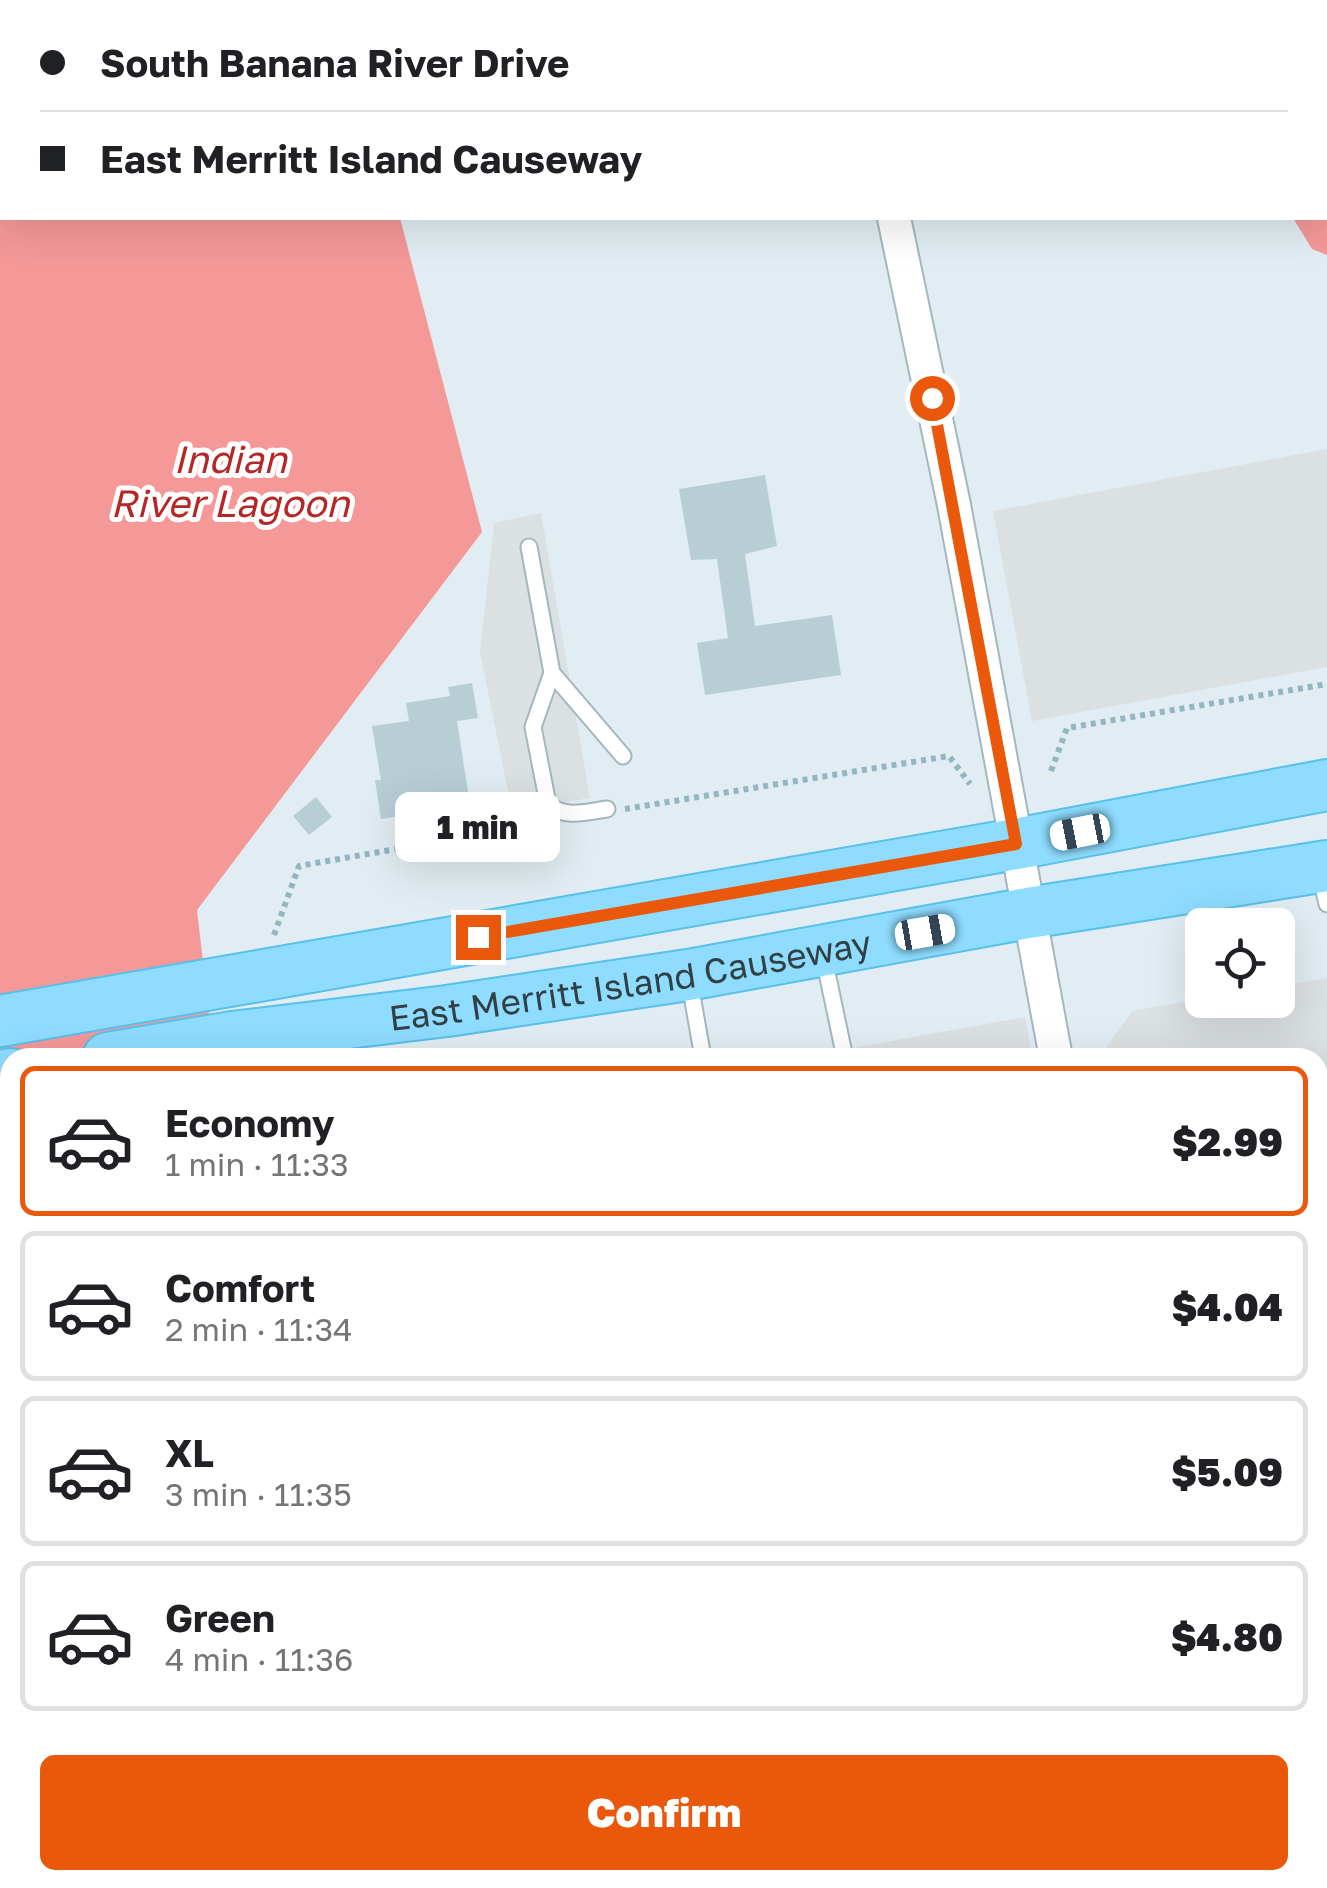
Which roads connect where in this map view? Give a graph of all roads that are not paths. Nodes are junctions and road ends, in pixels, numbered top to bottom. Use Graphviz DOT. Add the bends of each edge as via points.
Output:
graph roads {
  1 [pos="894,220"];
  2 [pos="529,547"];
  3 [pos="552,673"];
  4 [pos="623,756"];
  5 [pos="1327,785"];
  6 [pos="607,809"];
  7 [pos="1016,844"];
  8 [pos="1324,879"];
  9 [pos="1028,913"];
  10 [pos="822,950"];
  11 [pos="688,975"];
  12 [pos="0,1021"];
  13 [pos="164,1048"];
  14 [pos="700,1048"];
  15 [pos="844,1048"];
  16 [pos="1054,1048"];
  1 -- 7 [label="street"];
  2 -- 3 [label="lane"];
  3 -- 4 [label="lane"];
  3 -- 6 [label="lane" via="533,728 548,804 580,814"];
  5 -- 7 [label="main road, East Merritt Island Causeway"];
  7 -- 9 [label="street"];
  7 -- 12 [label="main road, East Merritt Island Causeway"];
  8 -- 9 [label="main road, East Merritt Island Causeway"];
  9 -- 10 [label="main road, East Merritt Island Causeway"];
  9 -- 16 [label="street"];
  10 -- 11 [label="main road, East Merritt Island Causeway"];
  10 -- 15 [label="lane"];
  11 -- 13 [label="main road, East Merritt Island Causeway"];
  11 -- 14 [label="lane"];
}
